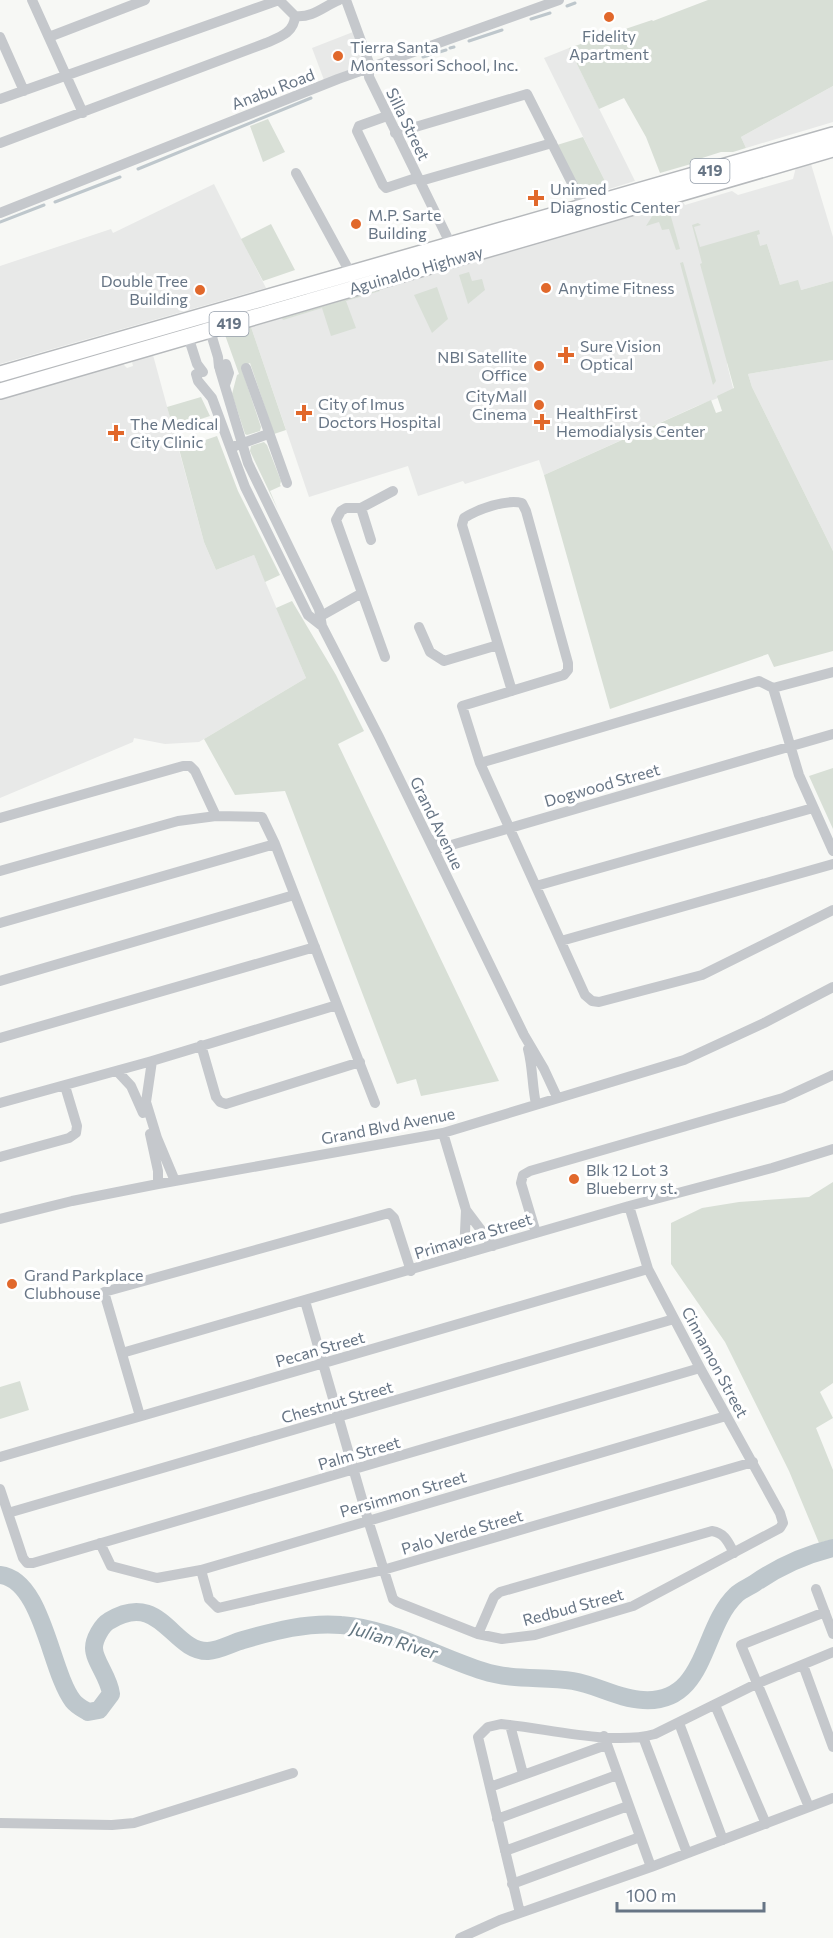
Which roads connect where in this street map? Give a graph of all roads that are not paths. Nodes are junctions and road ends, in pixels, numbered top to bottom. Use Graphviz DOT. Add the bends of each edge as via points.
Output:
graph roads {
  1 [pos="32,0"];
  2 [pos="144,0"];
  3 [pos="279,0"];
  4 [pos="559,0"];
  5 [pos="339,1"];
  6 [pos="295,16"];
  7 [pos="0,37"];
  8 [pos="49,37"];
  9 [pos="369,68"];
  10 [pos="66,76"];
  11 [pos="24,91"];
  12 [pos="0,99"];
  13 [pos="83,113"];
  14 [pos="387,116"];
  15 [pos="395,134"];
  16 [pos="833,135"];
  17 [pos="0,143"];
  18 [pos="552,143"];
  19 [pos="833,149"];
  20 [pos="296,173"];
  21 [pos="419,180"];
  22 [pos="586,206"];
  23 [pos="0,213"];
  24 [pos="455,251"];
  25 [pos="351,274"];
  26 [pos="205,315"];
  27 [pos="210,330"];
  28 [pos="188,336"];
  29 [pos="246,369"];
  30 [pos="0,374"];
  31 [pos="0,391"];
  32 [pos="268,434"];
  33 [pos="242,443"];
  34 [pos="229,448"];
  35 [pos="287,483"];
  36 [pos="393,491"];
  37 [pos="361,508"];
  38 [pos="371,540"];
  39 [pos="287,543"];
  40 [pos="276,549"];
  41 [pos="362,593"];
  42 [pos="321,621"];
  43 [pos="419,627"];
  44 [pos="498,645"];
  45 [pos="385,657"];
  46 [pos="833,672"];
  47 [pos="773,688"];
  48 [pos="512,691"];
  49 [pos="833,734"];
  50 [pos="790,746"];
  51 [pos="480,763"];
  52 [pos="813,808"];
  53 [pos="216,816"];
  54 [pos="0,818"];
  55 [pos="508,827"];
  56 [pos="427,837"];
  57 [pos="275,844"];
  58 [pos="833,851"];
  59 [pos="833,864"];
  60 [pos="0,871"];
  61 [pos="536,886"];
  62 [pos="294,895"];
  63 [pos="833,910"];
  64 [pos="0,923"];
  65 [pos="561,941"];
  66 [pos="315,947"];
  67 [pos="0,981"];
  68 [pos="833,987"];
  69 [pos="337,1005"];
  70 [pos="524,1035"];
  71 [pos="0,1038"];
  72 [pos="201,1046"];
  73 [pos="152,1061"];
  74 [pos="360,1062"];
  75 [pos="117,1071"];
  76 [pos="833,1075"];
  77 [pos="65,1086"];
  78 [pos="557,1097"];
  79 [pos="375,1102"];
  80 [pos="0,1103"];
  81 [pos="536,1104"];
  82 [pos="149,1121"];
  83 [pos="443,1132"];
  84 [pos="833,1149"];
  85 [pos="0,1157"];
  86 [pos="175,1181"];
  87 [pos="158,1184"];
  88 [pos="629,1206"];
  89 [pos="466,1210"];
  90 [pos="0,1219"];
  91 [pos="536,1233"];
  92 [pos="493,1246"];
  93 [pos="464,1254"];
  94 [pos="648,1269"];
  95 [pos="411,1271"];
  96 [pos="305,1301"];
  97 [pos="674,1319"];
  98 [pos="122,1353"];
  99 [pos="324,1363"];
  100 [pos="700,1368"];
  101 [pos="140,1416"];
  102 [pos="726,1416"];
  103 [pos="339,1417"];
  104 [pos="0,1457"];
  105 [pos="753,1462"];
  106 [pos="354,1471"];
  107 [pos="0,1489"];
  108 [pos="8,1513"];
  109 [pos="368,1520"];
  110 [pos="780,1528"];
  111 [pos="100,1543"];
  112 [pos="734,1553"];
  113 [pos="201,1570"];
  114 [pos="383,1570"];
  115 [pos="816,1588"];
  116 [pos="825,1612"];
  117 [pos="477,1634"];
  118 [pos="833,1634"];
  119 [pos="833,1652"];
  120 [pos="803,1665"];
  121 [pos="756,1684"];
  122 [pos="715,1705"];
  123 [pos="680,1723"];
  124 [pos="510,1725"];
  125 [pos="643,1737"];
  126 [pos="605,1741"];
  127 [pos="833,1747"];
  128 [pos="292,1773"];
  129 [pos="524,1774"];
  130 [pos="617,1775"];
  131 [pos="490,1787"];
  132 [pos="833,1798"];
  133 [pos="628,1806"];
  134 [pos="809,1807"];
  135 [pos="497,1819"];
  136 [pos="0,1822"];
  137 [pos="766,1824"];
  138 [pos="640,1837"];
  139 [pos="723,1839"];
  140 [pos="504,1851"];
  141 [pos="687,1853"];
  142 [pos="651,1867"];
  143 [pos="512,1884"];
  144 [pos="520,1913"];
  145 [pos="460,1938"];
  1 -- 8 [label="street"];
  2 -- 8 [label="street"];
  3 -- 6 [label="street"];
  3 -- 10 [label="street"];
  4 -- 9 [label="street, Anabu Road"];
  5 -- 6 [label="street" via="304,17"];
  5 -- 9 [label="street, Silla Street"];
  6 -- 13 [label="street" via="293,27 285,35"];
  7 -- 11 [label="street"];
  8 -- 10 [label="street"];
  9 -- 14 [label="street, Silla Street" via="369,77"];
  9 -- 23 [label="street, Anabu Road"];
  10 -- 11 [label="street"];
  10 -- 13 [label="street"];
  11 -- 12 [label="street"];
  13 -- 17 [label="street"];
  14 -- 15 [label="street, Silla Street"];
  14 -- 21 [label="street" via="359,126 357,131 383,185 386,188"];
  15 -- 18 [label="street" via="527,94"];
  15 -- 21 [label="street, Silla Street"];
  16 -- 22 [label="highway, Aguinaldo Highway / 419"];
  18 -- 21 [label="street"];
  18 -- 22 [label="street"];
  19 -- 24 [label="highway, Aguinaldo Highway / 419"];
  20 -- 25 [label="street"];
  21 -- 24 [label="street, Silla Street"];
  22 -- 24 [label="highway, Aguinaldo Highway / 419"];
  24 -- 25 [label="highway, Aguinaldo Highway / 419"];
  24 -- 27 [label="highway, Aguinaldo Highway / 419"];
  25 -- 26 [label="highway, Aguinaldo Highway / 419"];
  26 -- 27 [label="street, Grand Avenue"];
  26 -- 30 [label="highway, Aguinaldo Highway / 419"];
  27 -- 28 [label="highway, Aguinaldo Highway / 419"];
  27 -- 33 [label="street, Grand Avenue" via="229,373 225,386"];
  28 -- 31 [label="highway, Aguinaldo Highway / 419"];
  28 -- 34 [label="street, Grand Avenue"];
  29 -- 32 [label="street"];
  32 -- 33 [label="street"];
  32 -- 35 [label="street"];
  33 -- 34 [label="street"];
  33 -- 39 [label="street, Grand Avenue" via="256,482"];
  34 -- 40 [label="street, Grand Avenue"];
  36 -- 37 [label="street"];
  37 -- 38 [label="street"];
  37 -- 41 [label="street" via="346,508 336,520"];
  39 -- 40 [label="street"];
  39 -- 42 [label="street, Grand Avenue"];
  40 -- 42 [label="street, Grand Avenue" via="308,615"];
  41 -- 42 [label="street"];
  41 -- 45 [label="street"];
  42 -- 56 [label="street, Grand Avenue"];
  43 -- 44 [label="street" via="430,652 444,661"];
  44 -- 48 [label="street"];
  44 -- 48 [label="street" via="462,525 471,513 513,501 522,503 526,511 568,670 564,675"];
  46 -- 47 [label="street"];
  47 -- 50 [label="street"];
  47 -- 51 [label="street" via="759,681"];
  48 -- 51 [label="street" via="462,705"];
  49 -- 50 [label="street, Dogwood Street"];
  50 -- 52 [label="street"];
  50 -- 55 [label="street, Dogwood Street"];
  51 -- 55 [label="street"];
  52 -- 58 [label="street"];
  52 -- 61 [label="street"];
  53 -- 54 [label="street" via="195,771 183,766"];
  53 -- 57 [label="street" via="262,817"];
  53 -- 60 [label="street" via="178,821"];
  55 -- 56 [label="street, Dogwood Street" via="441,848"];
  55 -- 61 [label="street"];
  56 -- 70 [label="street, Grand Avenue"];
  57 -- 62 [label="street"];
  57 -- 64 [label="street"];
  59 -- 65 [label="street"];
  61 -- 65 [label="street"];
  62 -- 66 [label="street"];
  62 -- 67 [label="street"];
  63 -- 65 [label="street" via="702,975 599,1002 585,995"];
  66 -- 69 [label="street"];
  66 -- 71 [label="street"];
  68 -- 78 [label="street, Grand Blvd Avenue" via="684,1060"];
  69 -- 72 [label="street"];
  69 -- 74 [label="street"];
  70 -- 78 [label="street, Grand Avenue"];
  70 -- 81 [label="street, Grand Avenue"];
  72 -- 73 [label="street"];
  72 -- 74 [label="street" via="216,1097 226,1104"];
  73 -- 75 [label="street"];
  73 -- 82 [label="street" via="146,1102"];
  74 -- 79 [label="street"];
  75 -- 77 [label="street"];
  75 -- 82 [label="street" via="131,1086"];
  76 -- 91 [label="street" via="783,1098 530,1171 523,1175 521,1183"];
  77 -- 80 [label="street"];
  77 -- 85 [label="street" via="76,1133"];
  78 -- 81 [label="street, Grand Blvd Avenue"];
  81 -- 83 [label="street, Grand Blvd Avenue"];
  82 -- 86 [label="street"];
  82 -- 87 [label="street"];
  83 -- 86 [label="street, Grand Blvd Avenue"];
  83 -- 89 [label="street"];
  84 -- 88 [label="street, Primavera Street"];
  86 -- 87 [label="street, Grand Blvd Avenue"];
  87 -- 90 [label="street, Grand Blvd Avenue"];
  88 -- 91 [label="street, Primavera Street"];
  88 -- 94 [label="street, Cinnamon Street"];
  89 -- 92 [label="street"];
  89 -- 93 [label="street"];
  91 -- 92 [label="street, Primavera Street"];
  92 -- 93 [label="street, Primavera Street"];
  93 -- 95 [label="street, Primavera Street"];
  94 -- 97 [label="street, Cinnamon Street"];
  94 -- 99 [label="street, Pecan Street"];
  95 -- 96 [label="street, Primavera Street"];
  95 -- 98 [label="street" via="389,1213 104,1292"];
  96 -- 98 [label="street, Primavera Street"];
  96 -- 99 [label="street, Redbud Street"];
  97 -- 100 [label="street, Cinnamon Street"];
  97 -- 103 [label="street, Chestnut Street"];
  98 -- 101 [label="street"];
  99 -- 101 [label="street, Pecan Street"];
  99 -- 103 [label="street, Redbud Street"];
  100 -- 102 [label="street, Cinnamon Street"];
  100 -- 106 [label="street, Palm Street"];
  101 -- 104 [label="street, Pecan Street"];
  102 -- 105 [label="street, Cinnamon Street"];
  102 -- 109 [label="street, Persimmon Street"];
  103 -- 106 [label="street, Redbud Street"];
  103 -- 108 [label="street, Chestnut Street"];
  105 -- 110 [label="street, Cinnamon Street" via="780,1513"];
  105 -- 114 [label="street, Palo Verde Street"];
  106 -- 109 [label="street, Redbud Street"];
  106 -- 111 [label="street, Palm Street"];
  107 -- 108 [label="street"];
  108 -- 111 [label="street, Palm Street" via="27,1563"];
  109 -- 113 [label="street, Persimmon Street"];
  109 -- 114 [label="street, Redbud Street"];
  110 -- 112 [label="street, Redbud Street"];
  111 -- 113 [label="street, Persimmon Street" via="111,1566 157,1578"];
  112 -- 117 [label="street, Redbud Street" via="633,1606 535,1635 502,1639"];
  112 -- 117 [label="street" via="726,1538 712,1531 500,1592"];
  113 -- 114 [label="street, Palo Verde Street" via="209,1599 218,1608"];
  114 -- 117 [label="street, Redbud Street" via="390,1594 397,1602"];
  115 -- 116 [label="street"];
  116 -- 118 [label="street"];
  116 -- 121 [label="street" via="741,1645"];
  119 -- 120 [label="street"];
  120 -- 121 [label="street"];
  120 -- 127 [label="street"];
  121 -- 122 [label="street"];
  121 -- 134 [label="street"];
  122 -- 123 [label="street"];
  122 -- 137 [label="street"];
  123 -- 125 [label="street"];
  123 -- 139 [label="street"];
  124 -- 126 [label="street"];
  124 -- 129 [label="street"];
  124 -- 131 [label="street" via="488,1727 478,1737"];
  125 -- 126 [label="street"];
  125 -- 141 [label="street"];
  126 -- 129 [label="street"];
  126 -- 130 [label="street"];
  128 -- 136 [label="street" via="134,1823"];
  129 -- 131 [label="street"];
  130 -- 133 [label="street"];
  130 -- 135 [label="street"];
  131 -- 135 [label="street"];
  132 -- 134 [label="street"];
  133 -- 138 [label="street"];
  133 -- 140 [label="street"];
  134 -- 137 [label="street"];
  135 -- 140 [label="street"];
  137 -- 139 [label="street"];
  138 -- 142 [label="street"];
  138 -- 143 [label="street"];
  139 -- 141 [label="street"];
  140 -- 143 [label="street"];
  141 -- 142 [label="street"];
  142 -- 144 [label="street"];
  143 -- 144 [label="street"];
  144 -- 145 [label="street"];
}
